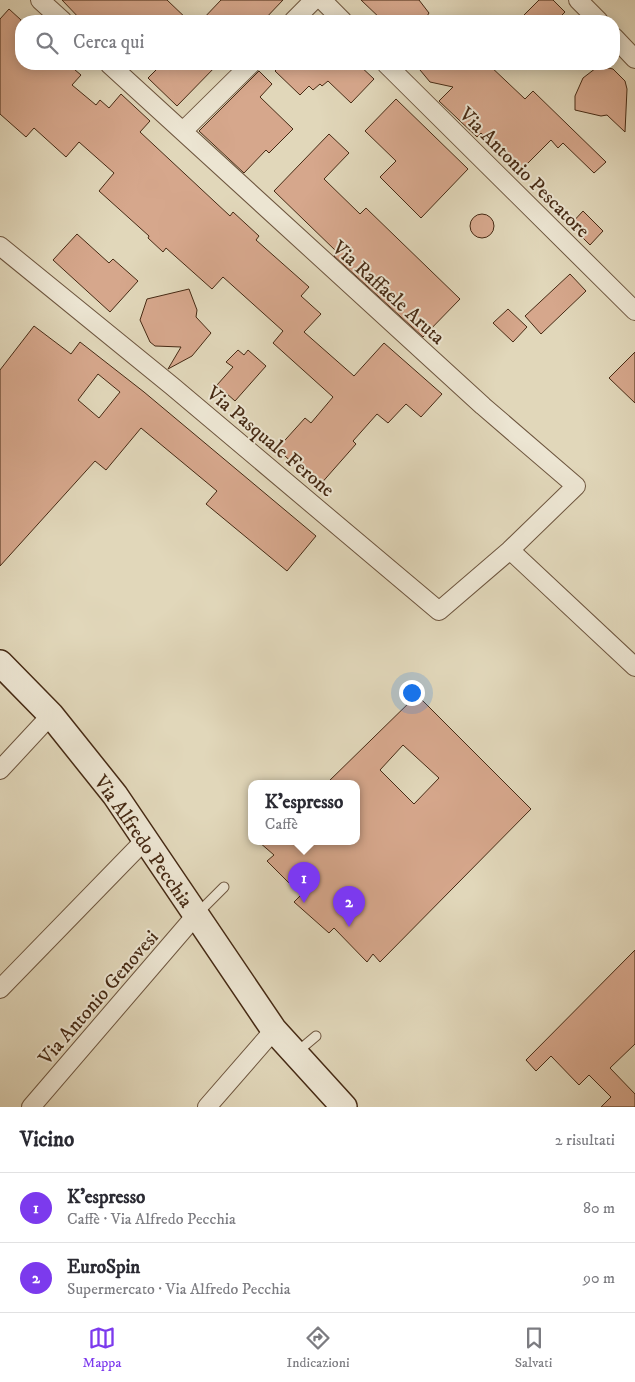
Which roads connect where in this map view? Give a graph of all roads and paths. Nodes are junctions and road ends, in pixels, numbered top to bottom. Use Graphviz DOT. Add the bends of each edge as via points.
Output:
graph roads {
  1 [pos="40,0"];
  2 [pos="314,0"];
  3 [pos="322,0"];
  4 [pos="578,0"];
  5 [pos="56,15"];
  6 [pos="299,15"];
  7 [pos="337,15"];
  8 [pos="593,15"];
  9 [pos="620,43"];
  10 [pos="635,59"];
  11 [pos="116,70"];
  12 [pos="244,70"];
  13 [pos="392,70"];
  14 [pos="183,132"];
  15 [pos="0,246"];
  16 [pos="635,311"];
  17 [pos="510,550"];
  18 [pos="0,663"];
  19 [pos="635,667"];
  20 [pos="51,715"];
  21 [pos="0,770"];
  22 [pos="145,840"];
  23 [pos="224,888"];
  24 [pos="196,915"];
  25 [pos="0,989"];
  26 [pos="274,1030"];
  27 [pos="316,1036"];
  28 [pos="294,1054"];
  29 [pos="332,1103"];
  30 [pos="31,1107"];
  31 [pos="207,1107"];
  1 -- 5 [label="street"];
  2 -- 6 [label="street"];
  3 -- 7 [label="street"];
  4 -- 8 [label="street"];
  9 -- 10 [label="street"];
  11 -- 14 [label="street, Via Raffaele Aruta"];
  12 -- 14 [label="street"];
  13 -- 16 [label="street, Via Antonio Pescatore"];
  14 -- 17 [label="street, Via Raffaele Aruta" via="483,406 576,486"];
  15 -- 17 [label="street, Via Pasquale Ferone" via="439,611"];
  17 -- 19 [label="street"];
  18 -- 20 [label="main road, Via Alfredo Pecchia"];
  20 -- 21 [label="street"];
  20 -- 22 [label="main road, Via Alfredo Pecchia" via="115,795"];
  22 -- 24 [label="main road, Via Alfredo Pecchia"];
  22 -- 25 [label="street"];
  23 -- 24 [label="lane"];
  24 -- 26 [label="main road, Via Alfredo Pecchia"];
  24 -- 30 [label="street, Via Antonio Genovesi"];
  26 -- 28 [label="main road, Via Alfredo Pecchia"];
  26 -- 31 [label="street"];
  27 -- 28 [label="lane"];
  28 -- 29 [label="main road, Via Alfredo Pecchia"];
}
